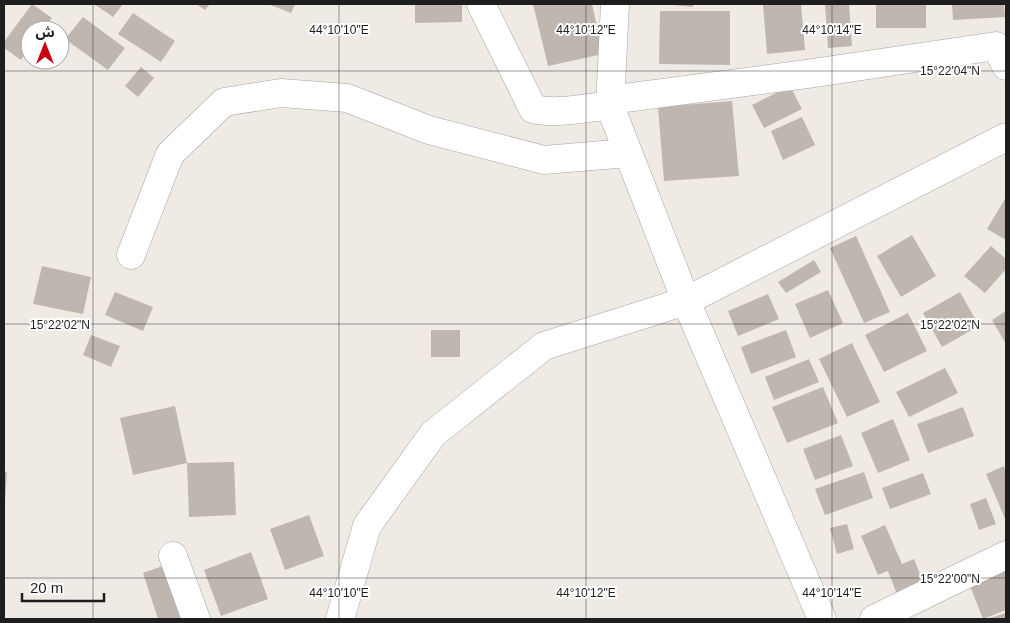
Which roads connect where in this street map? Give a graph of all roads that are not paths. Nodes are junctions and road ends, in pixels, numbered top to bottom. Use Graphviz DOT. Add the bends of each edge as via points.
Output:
graph roads {
  1 [pos="481,4"];
  2 [pos="615,4"];
  3 [pos="1006,66"];
  4 [pos="610,103"];
  5 [pos="1006,137"];
  6 [pos="628,153"];
  7 [pos="131,255"];
  8 [pos="686,301"];
  9 [pos="1006,555"];
  10 [pos="174,556"];
  11 [pos="196,619"];
  12 [pos="340,619"];
  13 [pos="822,619"];
  14 [pos="874,619"];
  1 -- 4 [label="street" via="532,109 550,113"];
  2 -- 4 [label="street"];
  3 -- 4 [label="street" via="996,46"];
  4 -- 6 [label="street"];
  5 -- 8 [label="street"];
  6 -- 7 [label="street" via="544,160 429,130 347,98 281,93 224,102 170,154"];
  6 -- 8 [label="street"];
  8 -- 12 [label="street" via="544,346 433,434 367,526"];
  8 -- 13 [label="street"];
  9 -- 14 [label="street"];
  10 -- 11 [label="street"];
}
